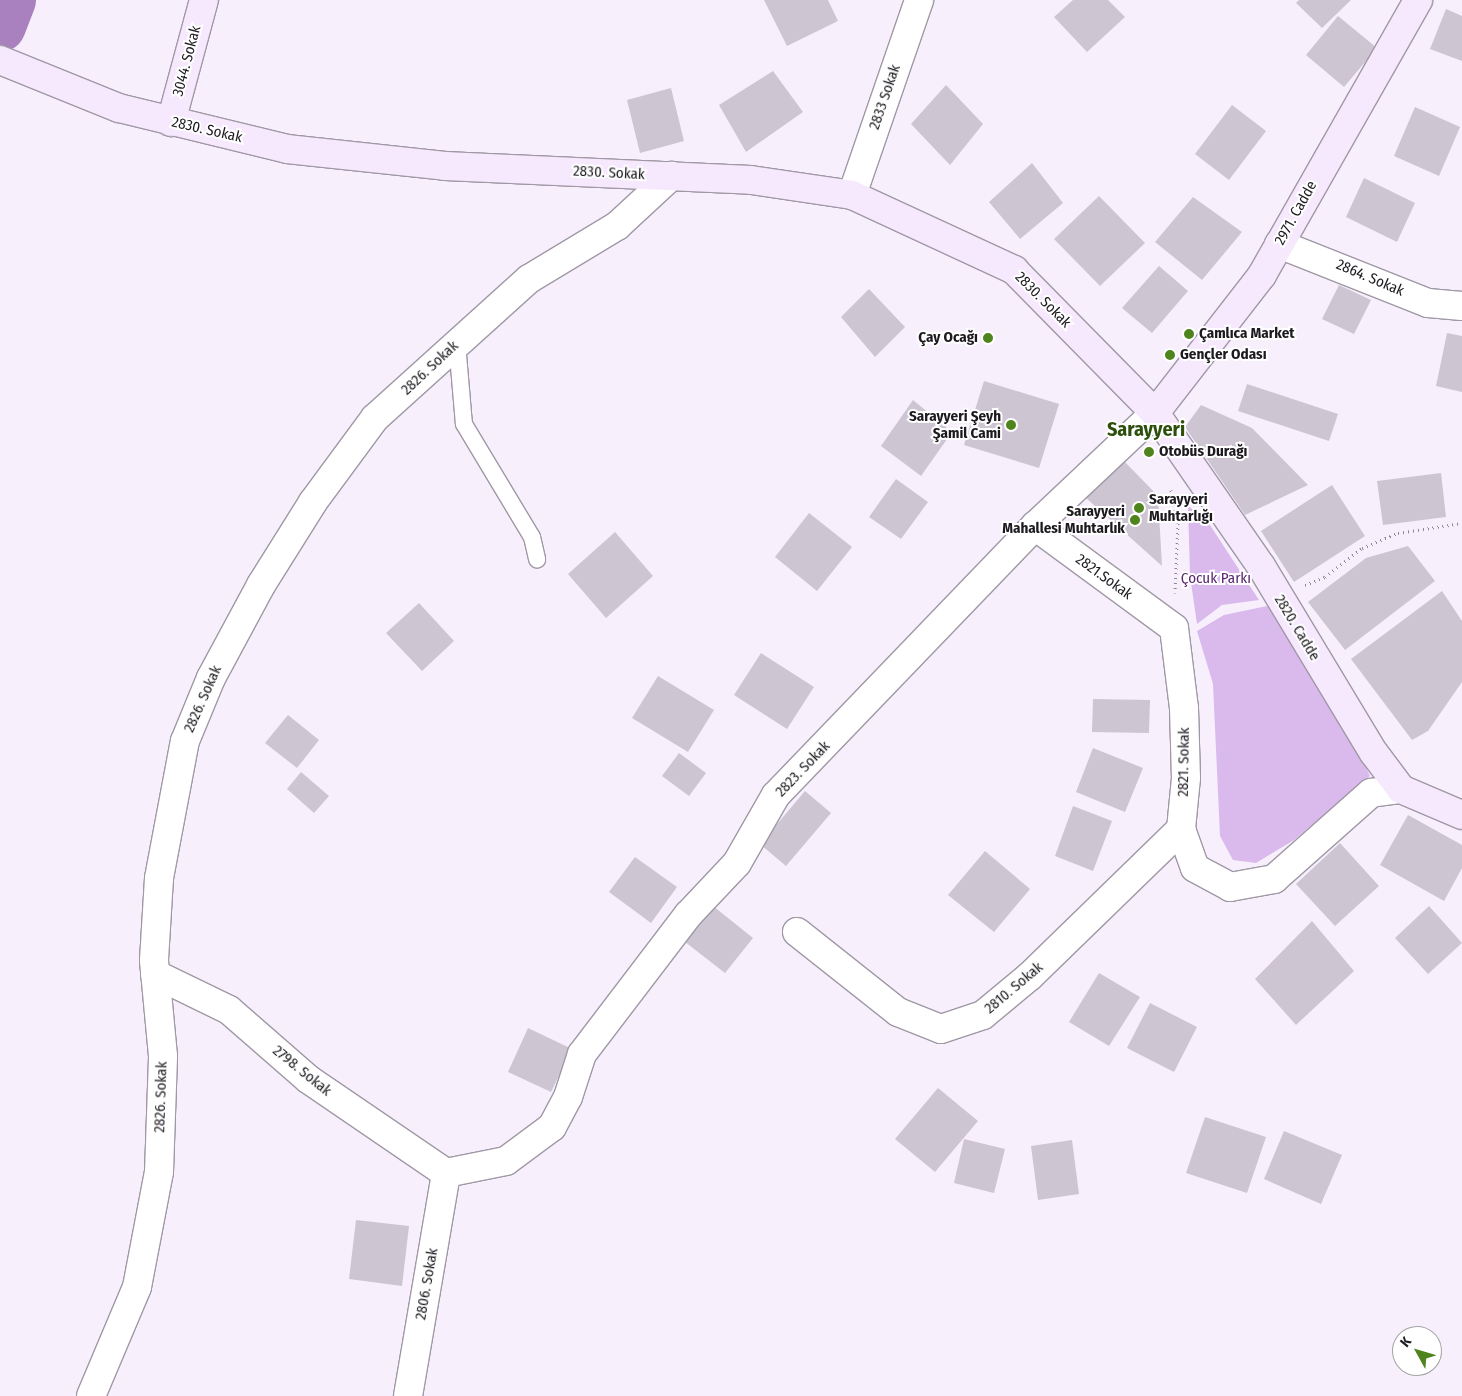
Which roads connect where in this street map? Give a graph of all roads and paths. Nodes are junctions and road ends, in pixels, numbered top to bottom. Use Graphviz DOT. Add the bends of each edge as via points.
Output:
graph roads {
  1 [pos="204,0"];
  2 [pos="919,0"];
  3 [pos="1418,0"];
  4 [pos="0,60"];
  5 [pos="171,122"];
  6 [pos="671,176"];
  7 [pos="852,195"];
  8 [pos="1279,244"];
  9 [pos="1462,306"];
  10 [pos="457,342"];
  11 [pos="1155,413"];
  12 [pos="1170,486"];
  13 [pos="1462,523"];
  14 [pos="1035,526"];
  15 [pos="537,559"];
  16 [pos="1277,596"];
  17 [pos="1174,628"];
  18 [pos="1401,789"];
  19 [pos="1462,815"];
  20 [pos="1181,829"];
  21 [pos="797,932"];
  22 [pos="155,974"];
  23 [pos="446,1173"];
  24 [pos="91,1396"];
  25 [pos="408,1396"];
  1 -- 5 [label="street, 3044. Sokak"];
  2 -- 7 [label="street, 2833 Sokak"];
  3 -- 8 [label="street, 2971. Cadde"];
  4 -- 5 [label="street, 2830. Sokak" via="119,108"];
  5 -- 6 [label="street, 2830. Sokak" via="287,149 445,166"];
  6 -- 7 [label="street, 2830. Sokak" via="751,180"];
  6 -- 10 [label="street, 2826. Sokak" via="617,226 529,279"];
  7 -- 11 [label="street, 2830. Sokak" via="1014,270"];
  8 -- 9 [label="street, 2864. Sokak" via="1428,303"];
  8 -- 11 [label="street, 2971. Cadde" via="1262,275"];
  10 -- 15 [label="lane" via="464,424 532,537"];
  10 -- 22 [label="street, 2826. Sokak" via="375,418 313,502 261,585 211,678 184,741 169,810 160,878"];
  11 -- 14 [label="street, 2823. Sokak"];
  11 -- 16 [label="street, 2820. Cadde" via="1261,566"];
  12 -- 17 [label="path" via="1178,523"];
  13 -- 16 [label="path" via="1398,533 1362,548 1324,577"];
  14 -- 17 [label="street, 2821.Sokak"];
  14 -- 23 [label="street, 2823. Sokak" via="776,796 737,863 688,915 582,1054 568,1097 552,1127 506,1161"];
  16 -- 18 [label="street, 2820. Cadde" via="1374,753"];
  17 -- 20 [label="street, 2821. Sokak" via="1184,708 1186,778"];
  18 -- 19 [label="street"];
  18 -- 20 [label="street, 2821. Sokak" via="1371,793 1274,879 1230,887 1195,868"];
  20 -- 21 [label="street, 2810. Sokak" via="1030,976 983,1015 941,1030 898,1012"];
  22 -- 23 [label="street, 2798. Sokak" via="229,1010 308,1079"];
  22 -- 24 [label="street, 2826. Sokak" via="163,1056 159,1172 137,1287"];
  23 -- 25 [label="street, 2806. Sokak"];
}
